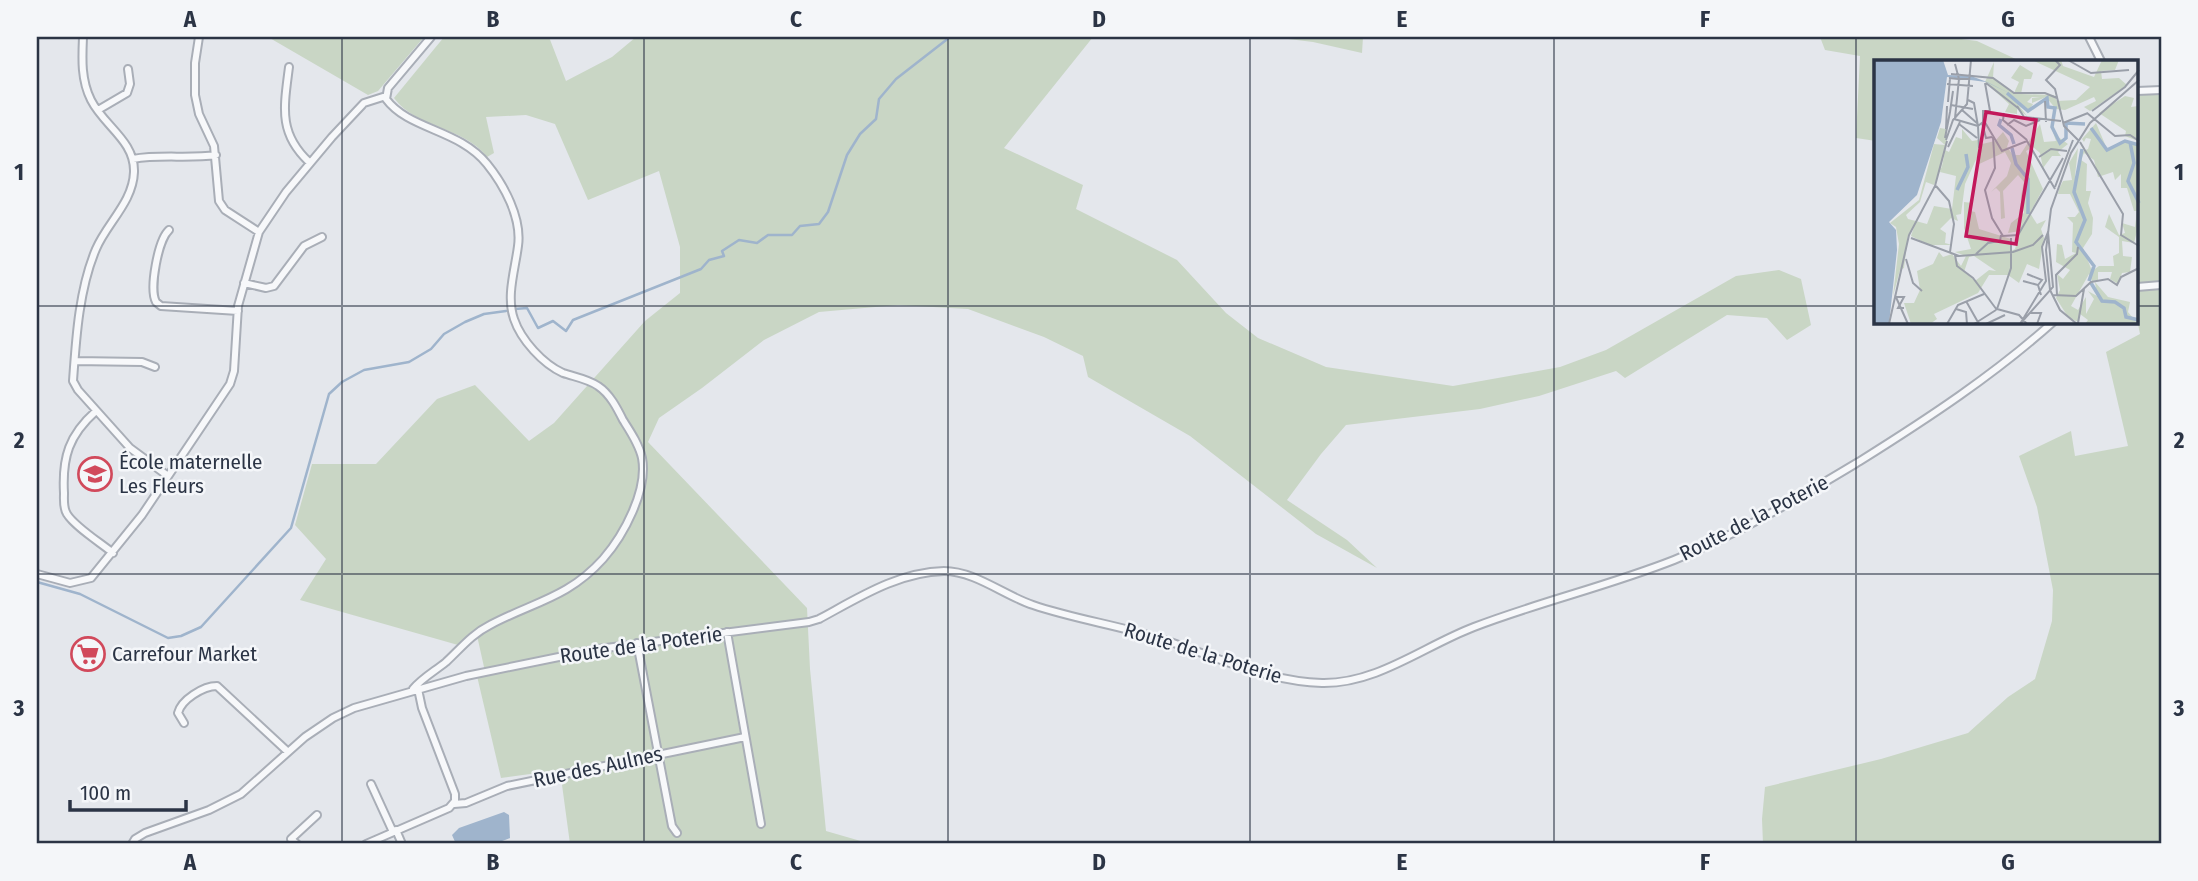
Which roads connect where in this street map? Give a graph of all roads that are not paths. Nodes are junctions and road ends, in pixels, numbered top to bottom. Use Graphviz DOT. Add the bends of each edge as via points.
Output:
graph roads {
  1 [pos="83,37"];
  2 [pos="199,37"];
  3 [pos="431,37"];
  4 [pos="2089,37"];
  5 [pos="2100,60"];
  6 [pos="289,68"];
  7 [pos="128,69"];
  8 [pos="2161,90"];
  9 [pos="2138,91"];
  10 [pos="386,96"];
  11 [pos="98,110"];
  12 [pos="216,155"];
  13 [pos="133,159"];
  14 [pos="309,162"];
  15 [pos="169,230"];
  16 [pos="259,232"];
  17 [pos="322,237"];
  18 [pos="244,283"];
  19 [pos="2161,285"];
  20 [pos="2138,287"];
  21 [pos="238,311"];
  22 [pos="2050,324"];
  23 [pos="75,361"];
  24 [pos="155,367"];
  25 [pos="96,411"];
  26 [pos="169,476"];
  27 [pos="113,553"];
  28 [pos="37,573"];
  29 [pos="727,632"];
  30 [pos="637,643"];
  31 [pos="415,690"];
  32 [pos="184,723"];
  33 [pos="745,737"];
  34 [pos="287,751"];
  35 [pos="659,755"];
  36 [pos="371,785"];
  37 [pos="454,804"];
  38 [pos="317,816"];
  39 [pos="761,824"];
  40 [pos="395,831"];
  41 [pos="677,833"];
  42 [pos="132,844"];
  43 [pos="297,844"];
  44 [pos="366,844"];
  45 [pos="402,844"];
  1 -- 11 [label="street" via="84,78"];
  2 -- 12 [label="street" via="195,95"];
  3 -- 10 [label="street"];
  4 -- 5 [label="street"];
  6 -- 14 [label="street" via="287,131 293,146"];
  7 -- 11 [label="street" via="127,93"];
  8 -- 9 [label="street"];
  10 -- 14 [label="street" via="364,103"];
  10 -- 31 [label="street" via="408,116 471,147 493,172 518,229 511,297 517,327 553,367 605,392 637,445 642,462 632,516 597,566 558,595 475,634"];
  11 -- 13 [label="street"];
  12 -- 13 [label="street"];
  12 -- 16 [label="street" via="221,205"];
  13 -- 23 [label="street" via="130,191 100,241 87,278"];
  14 -- 16 [label="street"];
  15 -- 21 [label="street" via="161,242 152,292 156,302"];
  16 -- 18 [label="street"];
  17 -- 18 [label="street" via="304,246 274,286"];
  18 -- 21 [label="street"];
  19 -- 20 [label="street"];
  21 -- 26 [label="street" via="230,384"];
  22 -- 29 [label="street, Route de la Poterie" via="1931,416 1773,512 1673,560 1463,631 1353,680 1316,683 1259,673 1158,638 1031,604 949,571 917,574 885,585 809,622"];
  23 -- 24 [label="street" via="142,362"];
  23 -- 25 [label="street" via="74,384"];
  25 -- 26 [label="street" via="133,451"];
  25 -- 27 [label="street" via="71,442 63,481 65,508 70,518"];
  26 -- 27 [label="street"];
  27 -- 28 [label="street" via="96,575 82,582"];
  29 -- 30 [label="street, Route de la Poterie"];
  29 -- 33 [label="street"];
  30 -- 31 [label="street, Route de la Poterie"];
  30 -- 35 [label="street"];
  31 -- 34 [label="street, Route de la Poterie" via="342,712"];
  31 -- 37 [label="street" via="455,794"];
  32 -- 34 [label="street" via="180,706 205,687 217,686"];
  33 -- 35 [label="street, Rue des Aulnes"];
  33 -- 39 [label="street"];
  34 -- 42 [label="street, Route de la Poterie" via="241,794 145,833"];
  35 -- 37 [label="street, Rue des Aulnes" via="507,786"];
  35 -- 41 [label="street"];
  36 -- 40 [label="street"];
  37 -- 40 [label="street, Rue des Aulnes"];
  38 -- 43 [label="street" via="291,839"];
  40 -- 44 [label="street, Rue des Aulnes"];
  40 -- 45 [label="street"];
}
